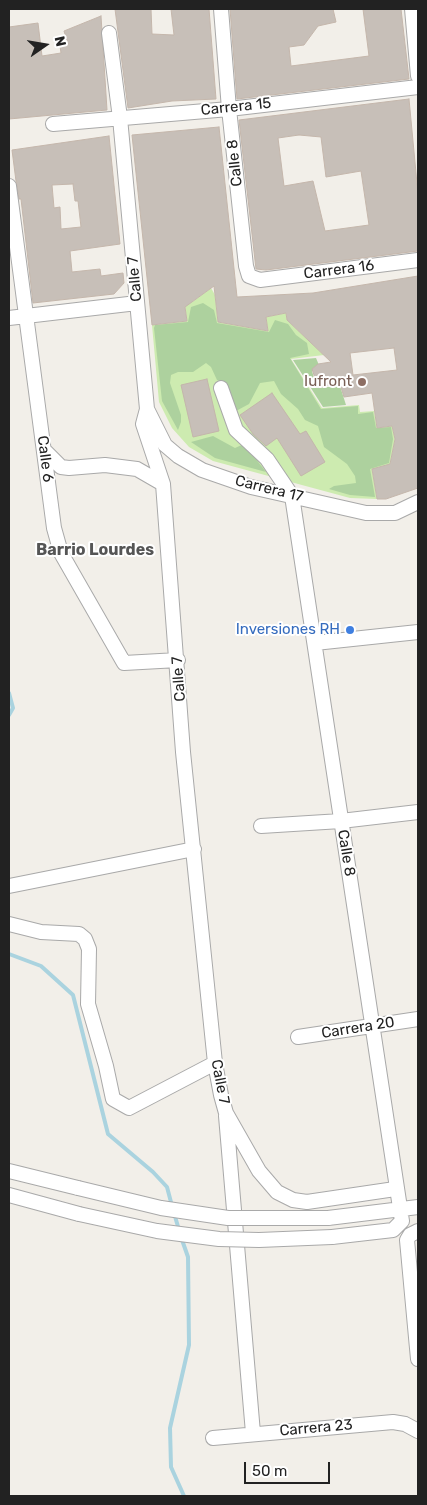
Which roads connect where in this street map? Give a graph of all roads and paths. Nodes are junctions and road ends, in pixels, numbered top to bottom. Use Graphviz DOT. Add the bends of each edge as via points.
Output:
graph roads {
  1 [pos="221,9"];
  2 [pos="412,9"];
  3 [pos="108,33"];
  4 [pos="418,76"];
  5 [pos="418,88"];
  6 [pos="229,109"];
  7 [pos="120,118"];
  8 [pos="53,124"];
  9 [pos="9,186"];
  10 [pos="418,260"];
  11 [pos="260,280"];
  12 [pos="137,303"];
  13 [pos="27,316"];
  14 [pos="9,318"];
  15 [pos="221,388"];
  16 [pos="147,409"];
  17 [pos="44,449"];
  18 [pos="163,484"];
  19 [pos="292,496"];
  20 [pos="418,502"];
  21 [pos="418,632"];
  22 [pos="315,643"];
  23 [pos="178,660"];
  24 [pos="418,812"];
  25 [pos="341,821"];
  26 [pos="261,826"];
  27 [pos="194,849"];
  28 [pos="9,886"];
  29 [pos="9,924"];
  30 [pos="418,1019"];
  31 [pos="372,1026"];
  32 [pos="298,1037"];
  33 [pos="216,1063"];
  34 [pos="226,1113"];
  35 [pos="9,1171"];
  36 [pos="395,1189"];
  37 [pos="9,1196"];
  38 [pos="418,1207"];
  39 [pos="399,1210"];
  40 [pos="394,1230"];
  41 [pos="418,1231"];
  42 [pos="407,1240"];
  43 [pos="418,1359"];
  44 [pos="418,1431"];
  45 [pos="253,1434"];
  46 [pos="213,1438"];
  1 -- 6 [label="street, Calle 8"];
  2 -- 4 [label="street"];
  3 -- 7 [label="street, Calle 7"];
  5 -- 6 [label="street, Carrera 15"];
  6 -- 7 [label="street, Carrera 15"];
  6 -- 11 [label="street, Calle 8" via="246,266 249,276"];
  7 -- 8 [label="street, Carrera 15"];
  7 -- 12 [label="street, Calle 7"];
  9 -- 13 [label="street, Calle 6"];
  10 -- 11 [label="street, Carrera 16"];
  12 -- 13 [label="street"];
  12 -- 16 [label="street, Calle 7"];
  13 -- 14 [label="street"];
  13 -- 17 [label="street, Calle 6"];
  15 -- 19 [label="street" via="236,430 267,459"];
  16 -- 18 [label="street, Calle 7" via="143,424"];
  16 -- 19 [label="street, Carrera 17" via="165,445 189,463 251,487"];
  17 -- 18 [label="street" via="61,467 137,469"];
  17 -- 23 [label="street, Calle 6" via="54,528 61,553 124,663"];
  18 -- 23 [label="street, Calle 7"];
  19 -- 20 [label="street, Carrera 17" via="382,514 395,513"];
  19 -- 22 [label="street, Calle 8"];
  21 -- 22 [label="street"];
  22 -- 25 [label="street, Calle 8"];
  23 -- 27 [label="street, Calle 7" via="183,752"];
  24 -- 25 [label="street"];
  25 -- 26 [label="street"];
  25 -- 31 [label="street, Calle 8"];
  27 -- 28 [label="street"];
  27 -- 33 [label="street, Calle 7"];
  29 -- 33 [label="street" via="42,932 79,934 86,939 89,949 88,1004 113,1099 129,1108"];
  30 -- 31 [label="street, Carrera 20"];
  31 -- 32 [label="street, Carrera 20"];
  31 -- 36 [label="street, Calle 8"];
  33 -- 34 [label="street, Calle 7"];
  34 -- 36 [label="street, Calle 7" via="259,1171 277,1192 293,1200 307,1202"];
  34 -- 45 [label="street"];
  35 -- 39 [label="street, bridge" via="161,1208 228,1218 328,1218"];
  36 -- 39 [label="street, Calle 8"];
  37 -- 40 [label="street, bridge" via="157,1231 219,1239 332,1238"];
  38 -- 39 [label="street"];
  39 -- 40 [label="street" via="402,1221"];
  40 -- 42 [label="street"];
  41 -- 42 [label="street"];
  42 -- 43 [label="street"];
  44 -- 45 [label="street, Carrera 23" via="393,1422"];
  45 -- 46 [label="street, Carrera 23"];
}
